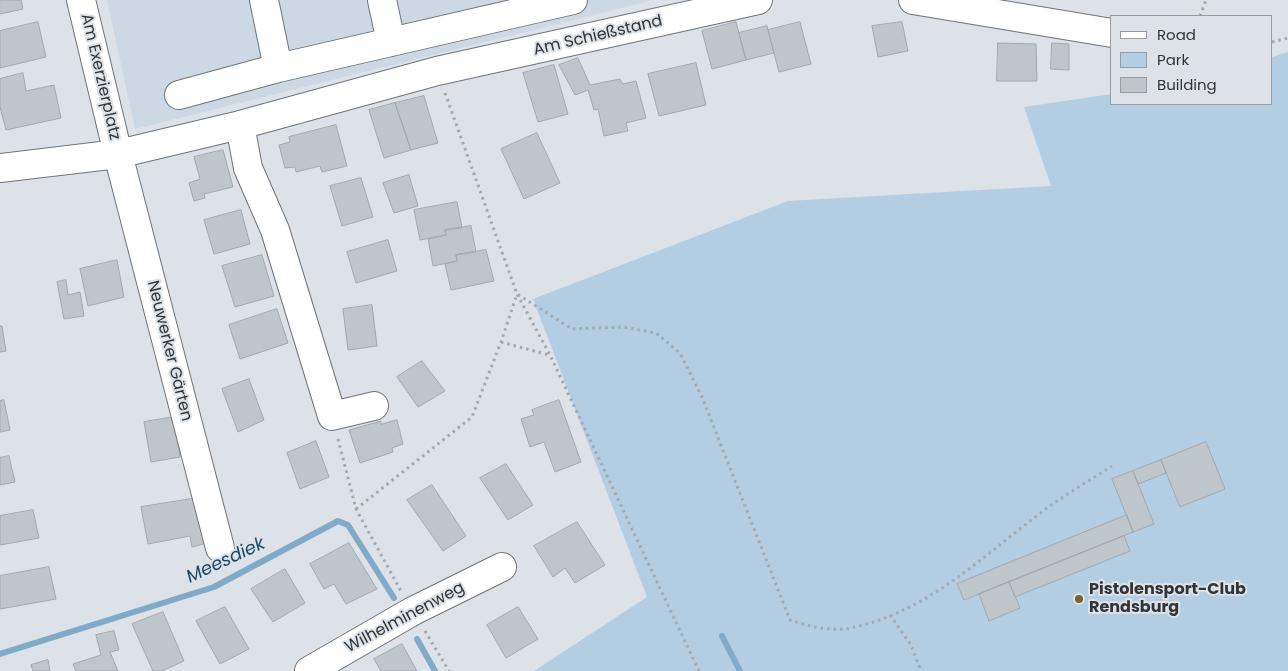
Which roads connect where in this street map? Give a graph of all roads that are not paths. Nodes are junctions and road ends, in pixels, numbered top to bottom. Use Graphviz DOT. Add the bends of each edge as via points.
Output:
graph roads {
  1 [pos="81,0"];
  2 [pos="264,0"];
  3 [pos="382,0"];
  4 [pos="573,0"];
  5 [pos="758,0"];
  6 [pos="914,0"];
  7 [pos="477,10"];
  8 [pos="1110,33"];
  9 [pos="391,42"];
  10 [pos="278,68"];
  11 [pos="180,95"];
  12 [pos="240,125"];
  13 [pos="118,154"];
  14 [pos="0,168"];
  15 [pos="374,406"];
  16 [pos="220,548"];
  17 [pos="502,567"];
  18 [pos="309,671"];
  1 -- 13 [label="street, Am Exerzierplatz"];
  2 -- 10 [label="street"];
  3 -- 9 [label="street"];
  4 -- 7 [label="street"];
  5 -- 12 [label="street, Am Schießstand" via="438,71"];
  6 -- 8 [label="street"];
  7 -- 9 [label="street"];
  9 -- 10 [label="street"];
  10 -- 11 [label="street"];
  12 -- 13 [label="street"];
  12 -- 15 [label="street" via="248,168 275,230 332,416"];
  13 -- 14 [label="street"];
  13 -- 16 [label="street, Neuwerker Gärten"];
  17 -- 18 [label="street, Wilhelminenweg" via="413,612"];
}
